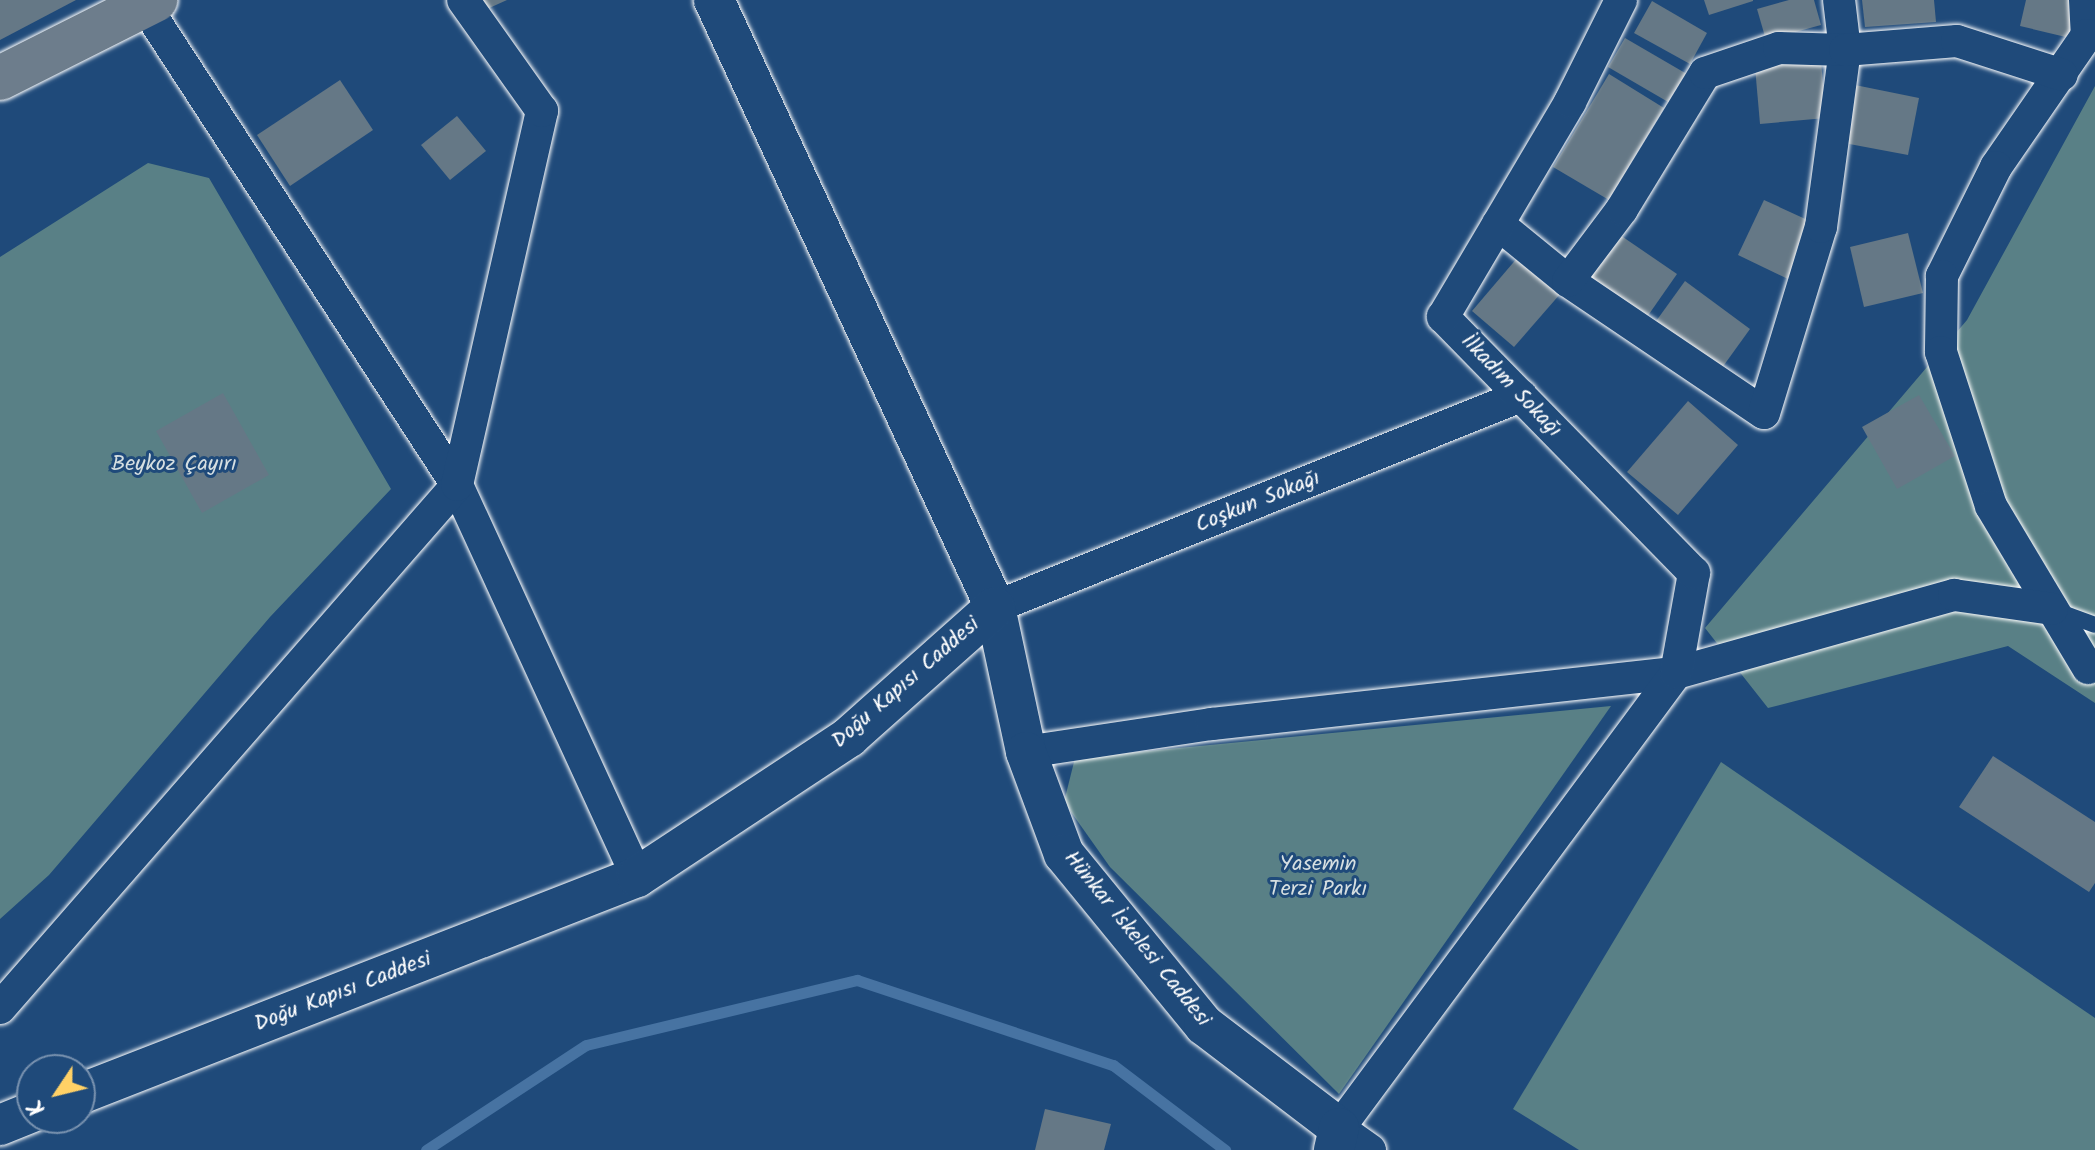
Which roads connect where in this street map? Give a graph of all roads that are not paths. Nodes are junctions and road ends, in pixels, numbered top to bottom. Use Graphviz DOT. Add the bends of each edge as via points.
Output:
graph roads {
  1 [pos="463,0"];
  2 [pos="714,0"];
  3 [pos="1621,0"];
  4 [pos="1839,0"];
  5 [pos="2085,0"];
  6 [pos="150,3"];
  7 [pos="2091,34"];
  8 [pos="1845,50"];
  9 [pos="2062,75"];
  10 [pos="0,78"];
  11 [pos="1498,224"];
  12 [pos="1568,281"];
  13 [pos="1521,396"];
  14 [pos="457,485"];
  15 [pos="995,607"];
  16 [pos="2052,609"];
  17 [pos="2095,625"];
  18 [pos="2088,668"];
  19 [pos="1676,673"];
  20 [pos="1026,752"];
  21 [pos="637,877"];
  22 [pos="0,1008"];
  23 [pos="96,1088"];
  24 [pos="1348,1143"];
  1 -- 14 [label="street" via="542,111"];
  2 -- 15 [label="street, Doğu Kapısı Caddesi"];
  3 -- 11 [label="street, İlkadım Sokağı" via="1570,102"];
  4 -- 8 [label="street"];
  5 -- 7 [label="street"];
  6 -- 10 [label="main road"];
  6 -- 14 [label="street"];
  7 -- 9 [label="street"];
  8 -- 9 [label="street" via="1957,41"];
  8 -- 12 [label="street" via="1779,48 1705,73 1622,209"];
  8 -- 12 [label="street" via="1821,227 1764,413"];
  9 -- 16 [label="street" via="1996,167 1942,276 1941,352 1991,506"];
  11 -- 12 [label="street"];
  11 -- 13 [label="street, İlkadım Sokağı" via="1443,317"];
  13 -- 15 [label="street, Coşkun Sokağı"];
  13 -- 19 [label="street, İlkadım Sokağı" via="1694,573"];
  14 -- 21 [label="street"];
  14 -- 22 [label="street"];
  15 -- 20 [label="street, Hünkar İskelesi Caddesi"];
  15 -- 21 [label="street, Doğu Kapısı Caddesi" via="849,737"];
  16 -- 17 [label="lane"];
  16 -- 18 [label="street"];
  16 -- 19 [label="street" via="1954,595"];
  19 -- 20 [label="street" via="1212,724"];
  19 -- 24 [label="street"];
  20 -- 24 [label="street, Hünkar İskelesi Caddesi" via="1064,854 1204,1025"];
  21 -- 23 [label="street, Doğu Kapısı Caddesi"];
}
